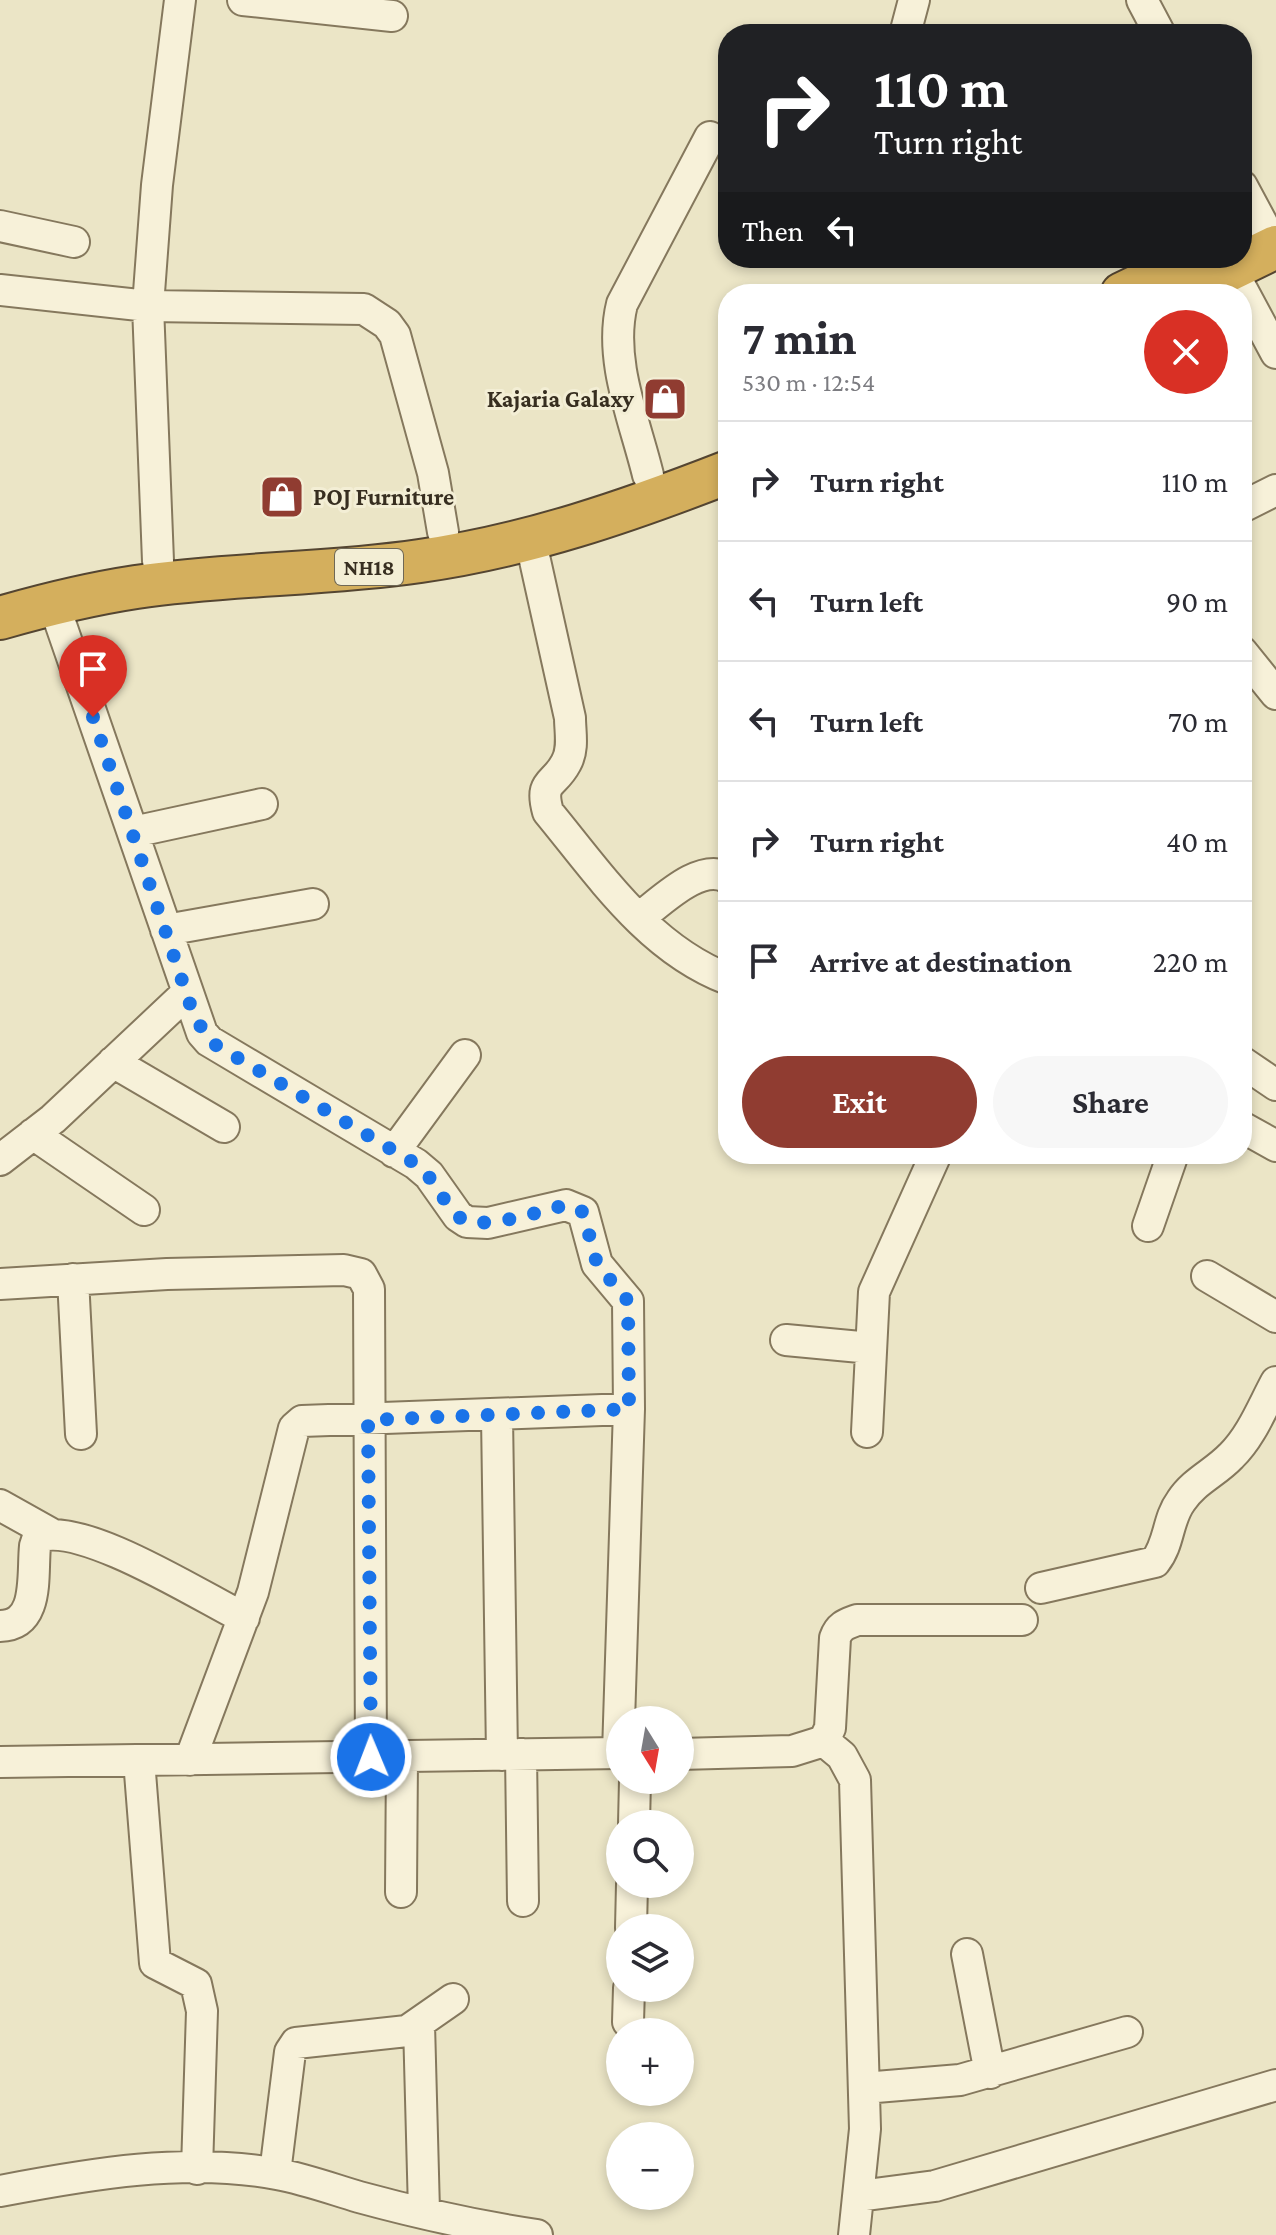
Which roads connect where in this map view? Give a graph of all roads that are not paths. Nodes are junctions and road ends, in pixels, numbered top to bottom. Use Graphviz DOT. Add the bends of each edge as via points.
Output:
graph roads {
  1 [pos="180,0"];
  2 [pos="243,0"];
  3 [pos="914,0"];
  4 [pos="1142,0"];
  5 [pos="392,16"];
  6 [pos="908,24"];
  7 [pos="1155,24"];
  8 [pos="710,137"];
  9 [pos="0,226"];
  10 [pos="74,242"];
  11 [pos="1252,259"];
  12 [pos="1186,268"];
  13 [pos="1214,268"];
  14 [pos="1147,284"];
  15 [pos="1193,284"];
  16 [pos="0,290"];
  17 [pos="148,306"];
  18 [pos="1276,353"];
  19 [pos="718,448"];
  20 [pos="648,475"];
  21 [pos="718,476"];
  22 [pos="1276,490"];
  23 [pos="1252,502"];
  24 [pos="443,532"];
  25 [pos="530,538"];
  26 [pos="158,561"];
  27 [pos="0,589"];
  28 [pos="53,602"];
  29 [pos="0,618"];
  30 [pos="1252,664"];
  31 [pos="1276,694"];
  32 [pos="262,804"];
  33 [pos="133,832"];
  34 [pos="718,877"];
  35 [pos="313,904"];
  36 [pos="639,918"];
  37 [pos="166,930"];
  38 [pos="718,974"];
  39 [pos="187,993"];
  40 [pos="465,1055"];
  41 [pos="113,1062"];
  42 [pos="1252,1069"];
  43 [pos="1276,1085"];
  44 [pos="224,1127"];
  45 [pos="1252,1133"];
  46 [pos="33,1134"];
  47 [pos="1276,1146"];
  48 [pos="394,1152"];
  49 [pos="0,1160"];
  50 [pos="932,1164"];
  51 [pos="1170,1164"];
  52 [pos="144,1210"];
  53 [pos="1148,1226"];
  54 [pos="1207,1276"];
  55 [pos="73,1279"];
  56 [pos="0,1284"];
  57 [pos="1276,1317"];
  58 [pos="786,1340"];
  59 [pos="871,1348"];
  60 [pos="1276,1382"];
  61 [pos="629,1409"];
  62 [pos="497,1416"];
  63 [pos="368,1420"];
  64 [pos="867,1432"];
  65 [pos="81,1434"];
  66 [pos="0,1505"];
  67 [pos="50,1533"];
  68 [pos="1041,1588"];
  69 [pos="244,1618"];
  70 [pos="1022,1620"];
  71 [pos="0,1626"];
  72 [pos="620,1706"];
  73 [pos="824,1741"];
  74 [pos="606,1753"];
  75 [pos="512,1754"];
  76 [pos="694,1754"];
  77 [pos="371,1757"];
  78 [pos="402,1757"];
  79 [pos="139,1760"];
  80 [pos="190,1760"];
  81 [pos="0,1762"];
  82 [pos="401,1892"];
  83 [pos="523,1901"];
  84 [pos="967,1954"];
  85 [pos="453,1999"];
  86 [pos="419,2024"];
  87 [pos="1127,2032"];
  88 [pos="990,2073"];
  89 [pos="1276,2085"];
  90 [pos="864,2088"];
  91 [pos="197,2169"];
  92 [pos="275,2173"];
  93 [pos="0,2191"];
  94 [pos="859,2196"];
  95 [pos="424,2211"];
  96 [pos="537,2235"];
  97 [pos="854,2235"];
  1 -- 17 [label="street"];
  2 -- 5 [label="street"];
  3 -- 6 [label="street"];
  4 -- 7 [label="street"];
  8 -- 20 [label="street" via="622,304 617,325 618,356"];
  9 -- 10 [label="street"];
  11 -- 18 [label="street"];
  12 -- 14 [label="highway"];
  13 -- 15 [label="highway"];
  16 -- 17 [label="street"];
  17 -- 24 [label="street" via="342,306 364,309 387,324 395,335 433,473"];
  17 -- 26 [label="street"];
  19 -- 20 [label="highway, NH18"];
  20 -- 24 [label="highway, NH18" via="555,506"];
  21 -- 25 [label="highway, NH18"];
  22 -- 23 [label="street"];
  24 -- 26 [label="highway, NH18"];
  25 -- 28 [label="highway, NH18" via="420,561 137,586"];
  25 -- 36 [label="street" via="570,718 571,747 566,764 548,782 548,812"];
  26 -- 27 [label="highway, NH18"];
  28 -- 29 [label="highway, NH18"];
  28 -- 33 [label="street"];
  30 -- 31 [label="street"];
  32 -- 33 [label="street"];
  33 -- 37 [label="street"];
  34 -- 36 [label="street" via="690,880"];
  35 -- 37 [label="street"];
  36 -- 38 [label="street" via="666,946"];
  37 -- 39 [label="street"];
  39 -- 41 [label="street"];
  39 -- 48 [label="street" via="209,1041"];
  40 -- 48 [label="street"];
  41 -- 44 [label="street"];
  41 -- 46 [label="street"];
  42 -- 43 [label="street"];
  45 -- 47 [label="street"];
  46 -- 49 [label="street"];
  46 -- 52 [label="street"];
  48 -- 61 [label="street" via="429,1175 467,1222 488,1223 566,1205 583,1212 597,1264 628,1301"];
  50 -- 59 [label="street" via="874,1292"];
  51 -- 53 [label="street"];
  54 -- 57 [label="street"];
  55 -- 56 [label="street"];
  55 -- 63 [label="street" via="344,1270 361,1274 369,1289"];
  55 -- 65 [label="street"];
  58 -- 59 [label="street"];
  59 -- 64 [label="street"];
  60 -- 68 [label="street" via="1233,1455 1182,1499 1155,1562"];
  61 -- 62 [label="street"];
  61 -- 72 [label="street"];
  62 -- 63 [label="street"];
  62 -- 75 [label="street"];
  63 -- 69 [label="street" via="316,1418 294,1428"];
  63 -- 77 [label="street"];
  66 -- 67 [label="street"];
  67 -- 69 [label="street" via="94,1541"];
  67 -- 71 [label="street" via="38,1537 35,1546 29,1611 17,1624"];
  69 -- 80 [label="street"];
  70 -- 73 [label="street" via="847,1623 835,1638 830,1728"];
  73 -- 76 [label="street" via="792,1751"];
  73 -- 90 [label="street" via="842,1756 855,1780"];
  74 -- 75 [label="street"];
  75 -- 78 [label="street"];
  75 -- 83 [label="street"];
  77 -- 78 [label="street"];
  77 -- 80 [label="street"];
  78 -- 82 [label="street"];
  79 -- 80 [label="street"];
  79 -- 81 [label="street"];
  79 -- 91 [label="street" via="155,1963 196,1984 202,2011"];
  84 -- 88 [label="street"];
  85 -- 86 [label="street"];
  86 -- 92 [label="street" via="392,2035 296,2043 290,2052"];
  86 -- 95 [label="street"];
  87 -- 88 [label="street"];
  88 -- 90 [label="street" via="937,2084"];
  89 -- 94 [label="street" via="935,2186"];
  90 -- 94 [label="street"];
  91 -- 92 [label="street"];
  91 -- 93 [label="street" via="74,2177"];
  92 -- 95 [label="street"];
  94 -- 97 [label="street"];
  95 -- 96 [label="street"];
}
